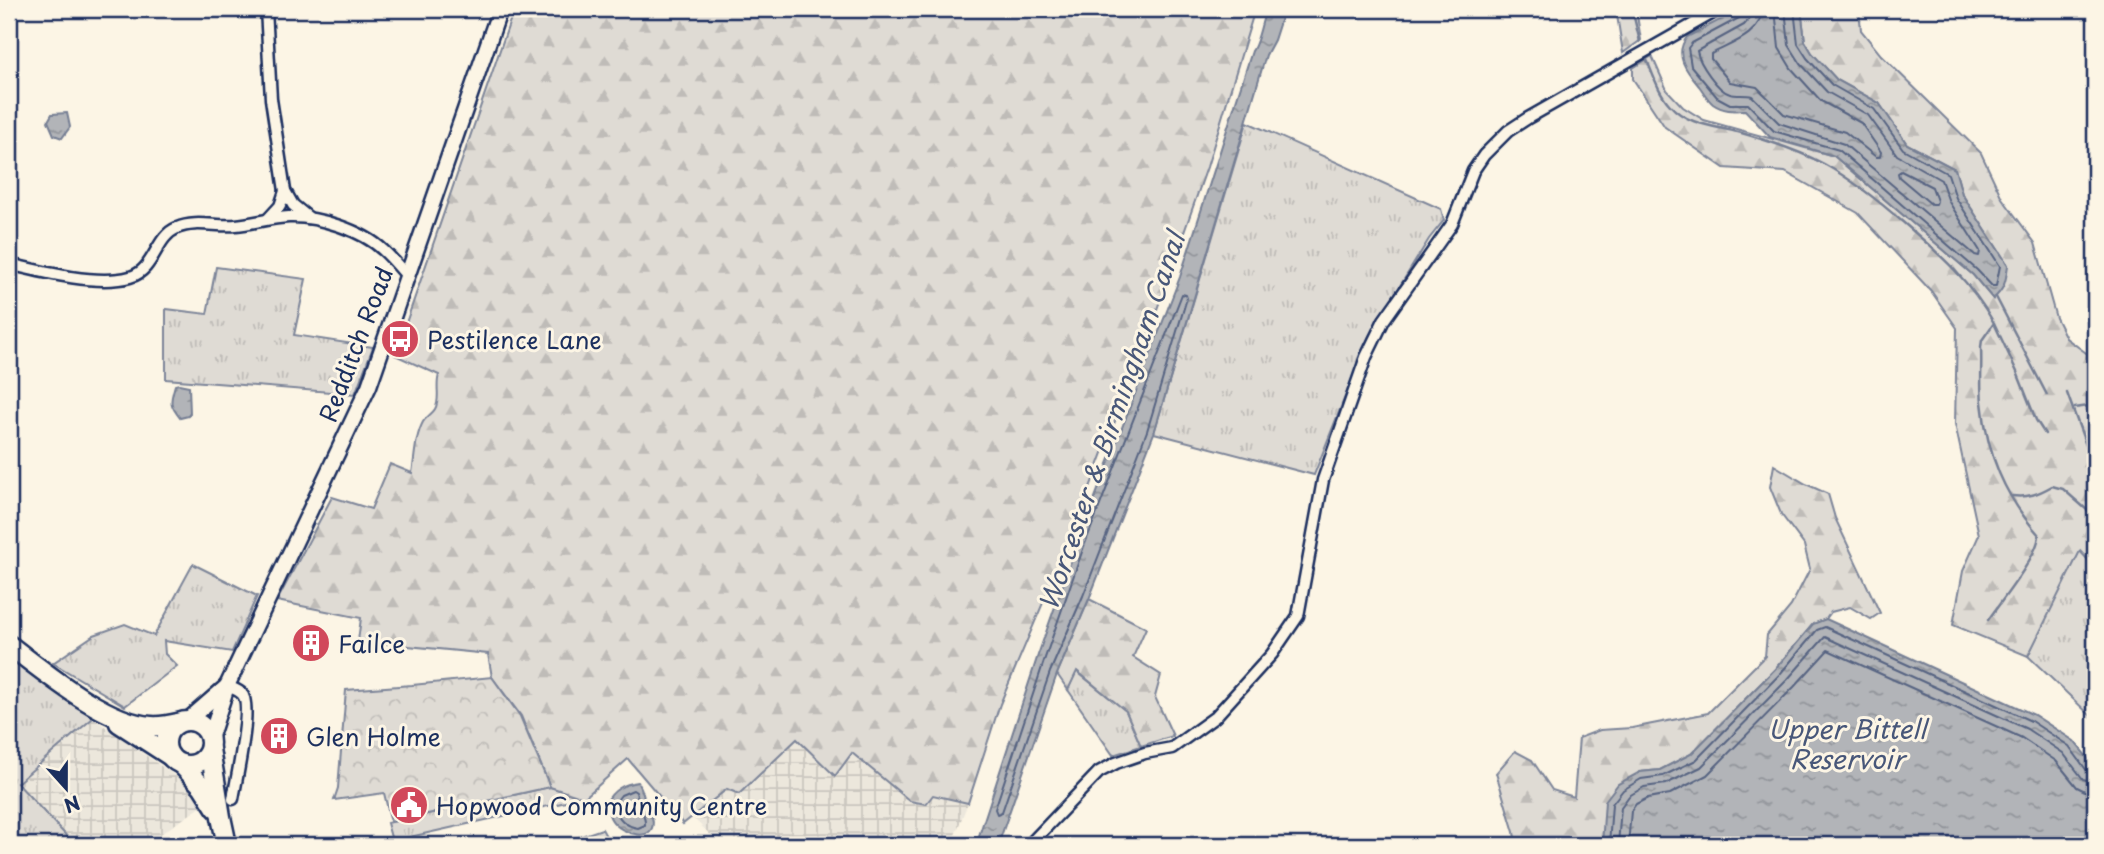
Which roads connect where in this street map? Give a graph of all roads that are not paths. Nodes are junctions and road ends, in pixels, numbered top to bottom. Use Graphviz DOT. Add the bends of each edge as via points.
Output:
graph roads {
  1 [pos="266,9"];
  2 [pos="500,9"];
  3 [pos="1720,9"];
  4 [pos="285,191"];
  5 [pos="309,218"];
  6 [pos="268,219"];
  7 [pos="9,264"];
  8 [pos="408,277"];
  9 [pos="9,645"];
  10 [pos="227,686"];
  11 [pos="109,714"];
  12 [pos="183,722"];
  13 [pos="210,744"];
  14 [pos="175,760"];
  15 [pos="233,799"];
  16 [pos="221,817"];
  17 [pos="227,845"];
  18 [pos="1029,845"];
  1 -- 4 [label="street" via="271,99"];
  2 -- 8 [label="main road, Redditch Road"];
  3 -- 18 [label="street" via="1528,118 1484,155 1452,224 1384,320 1366,357 1323,480 1298,616 1272,654 1215,717 1172,748 1145,753 1099,772"];
  4 -- 5 [label="street"];
  4 -- 6 [label="street" via="280,206"];
  5 -- 6 [label="street"];
  5 -- 8 [label="street" via="370,240"];
  6 -- 7 [label="street" via="177,228 142,271 126,278 64,276"];
  8 -- 10 [label="main road, Redditch Road" via="369,386"];
  9 -- 11 [label="highway"];
  10 -- 12 [label="main road, Redditch Road"];
  10 -- 13 [label="main road, Redditch Road"];
  10 -- 15 [label="street" via="243,694 247,703"];
  11 -- 12 [label="highway" via="149,726"];
  11 -- 14 [label="highway, Redditch Road"];
  12 -- 13 [label="highway" via="198,723 207,730"];
  12 -- 14 [label="highway" via="167,736 166,748"];
  13 -- 14 [label="highway" via="198,763"];
  13 -- 16 [label="highway, Redditch Road"];
  14 -- 16 [label="highway, Redditch Road" via="202,786"];
  16 -- 17 [label="highway, Redditch Road"];
}
